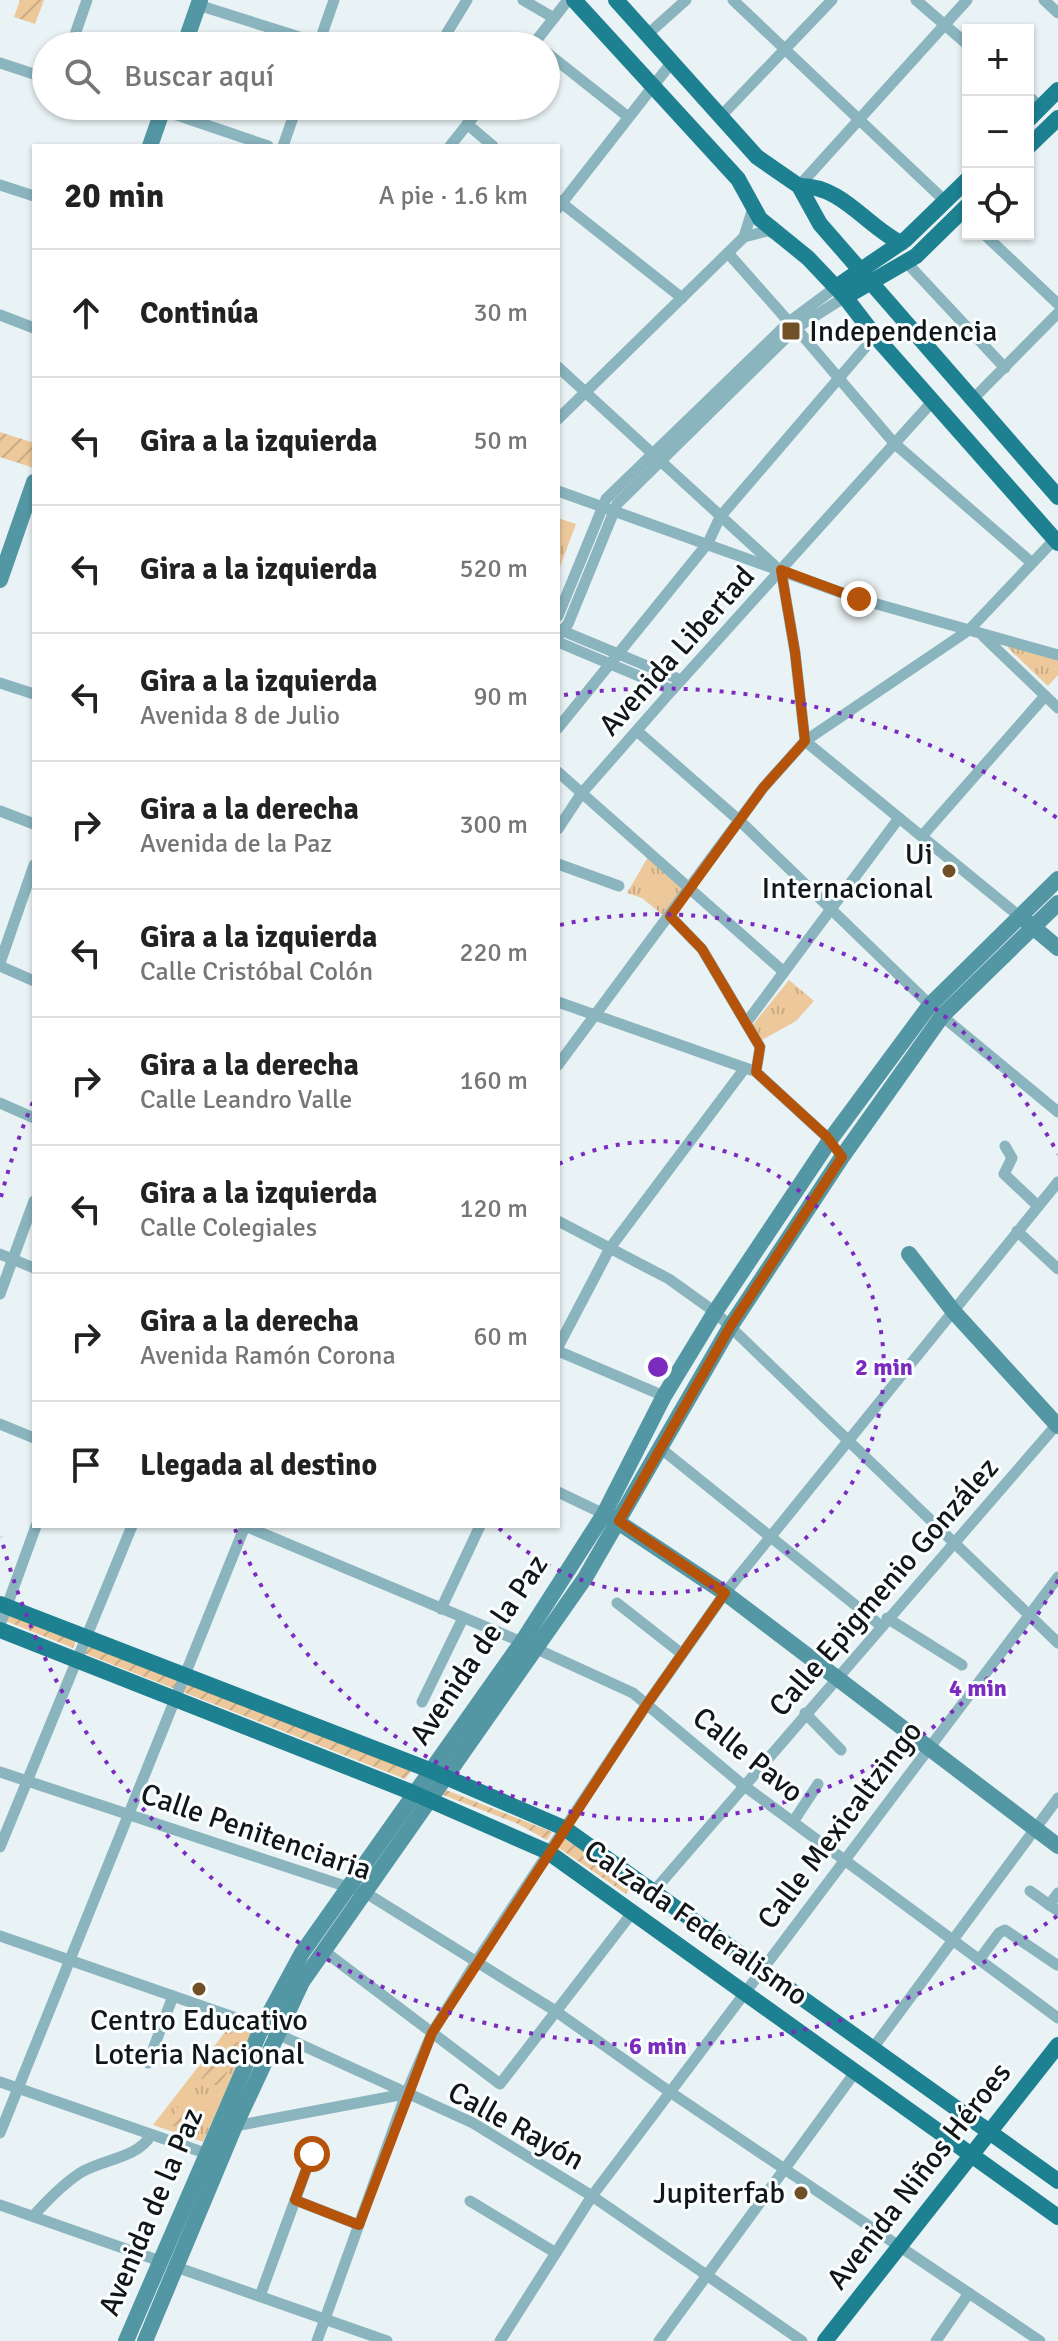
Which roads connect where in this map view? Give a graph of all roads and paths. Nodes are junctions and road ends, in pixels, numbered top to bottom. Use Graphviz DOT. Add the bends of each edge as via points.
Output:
graph roads {
  1 [pos="87,0"];
  2 [pos="334,0"];
  3 [pos="467,0"];
  4 [pos="523,0"];
  5 [pos="571,0"];
  6 [pos="616,0"];
  7 [pos="686,0"];
  8 [pos="733,0"];
  9 [pos="832,0"];
  10 [pos="916,0"];
  11 [pos="967,0"];
  12 [pos="1044,0"];
  13 [pos="199,3"];
  14 [pos="1058,13"];
  15 [pos="554,18"];
  16 [pos="945,25"];
  17 [pos="76,32"];
  18 [pos="189,32"];
  19 [pos="284,32"];
  20 [pos="325,32"];
  21 [pos="448,32"];
  22 [pos="544,32"];
  23 [pos="648,34"];
  24 [pos="962,40"];
  25 [pos="785,49"];
  26 [pos="672,62"];
  27 [pos="0,63"];
  28 [pos="560,63"];
  29 [pos="32,73"];
  30 [pos="651,86"];
  31 [pos="1058,90"];
  32 [pos="1034,102"];
  33 [pos="627,116"];
  34 [pos="721,116"];
  35 [pos="1057,119"];
  36 [pos="159,120"];
  37 [pos="196,120"];
  38 [pos="292,120"];
  39 [pos="470,120"];
  40 [pos="858,120"];
  41 [pos="467,124"];
  42 [pos="1034,141"];
  43 [pos="151,144"];
  44 [pos="262,144"];
  45 [pos="284,144"];
  46 [pos="452,144"];
  47 [pos="491,144"];
  48 [pos="0,185"];
  49 [pos="962,185"];
  50 [pos="799,186"];
  51 [pos="32,195"];
  52 [pos="945,201"];
  53 [pos="560,202"];
  54 [pos="560,204"];
  55 [pos="753,207"];
  56 [pos="962,215"];
  57 [pos="777,234"];
  58 [pos="744,237"];
  59 [pos="990,240"];
  60 [pos="901,243"];
  61 [pos="728,253"];
  62 [pos="907,263"];
  63 [pos="860,270"];
  64 [pos="871,284"];
  65 [pos="841,292"];
  66 [pos="682,298"];
  67 [pos="1058,304"];
  68 [pos="1058,313"];
  69 [pos="0,315"];
  70 [pos="792,325"];
  71 [pos="32,327"];
  72 [pos="875,336"];
  73 [pos="1005,368"];
  74 [pos="560,369"];
  75 [pos="838,377"];
  76 [pos="585,393"];
  77 [pos="971,401"];
  78 [pos="932,402"];
  79 [pos="560,417"];
  80 [pos="894,443"];
  81 [pos="654,456"];
  82 [pos="32,488"];
  83 [pos="560,492"];
  84 [pos="1058,497"];
  85 [pos="609,508"];
  86 [pos="720,517"];
  87 [pos="1056,541"];
  88 [pos="708,543"];
  89 [pos="1032,563"];
  90 [pos="781,570"];
  91 [pos="0,580"];
  92 [pos="560,612"];
  93 [pos="560,631"];
  94 [pos="974,631"];
  95 [pos="560,634"];
  96 [pos="560,635"];
  97 [pos="619,654"];
  98 [pos="1058,655"];
  99 [pos="611,665"];
  100 [pos="681,680"];
  101 [pos="0,683"];
  102 [pos="672,690"];
  103 [pos="32,693"];
  104 [pos="1045,696"];
  105 [pos="1058,708"];
  106 [pos="560,726"];
  107 [pos="637,731"];
  108 [pos="805,741"];
  109 [pos="560,774"];
  110 [pos="581,794"];
  111 [pos="0,811"];
  112 [pos="899,818"];
  113 [pos="741,822"];
  114 [pos="32,823"];
  115 [pos="560,826"];
  116 [pos="922,836"];
  117 [pos="560,865"];
  118 [pos="32,871"];
  119 [pos="1058,879"];
  120 [pos="619,886"];
  121 [pos="692,888"];
  122 [pos="1058,903"];
  123 [pos="830,910"];
  124 [pos="670,916"];
  125 [pos="1019,916"];
  126 [pos="1033,927"];
  127 [pos="1058,948"];
  128 [pos="0,965"];
  129 [pos="784,972"];
  130 [pos="32,980"];
  131 [pos="560,1003"];
  132 [pos="936,1010"];
  133 [pos="593,1014"];
  134 [pos="746,1023"];
  135 [pos="560,1062"];
  136 [pos="750,1070"];
  137 [pos="0,1103"];
  138 [pos="1058,1112"];
  139 [pos="32,1117"];
  140 [pos="830,1140"];
  141 [pos="1005,1146"];
  142 [pos="842,1157"];
  143 [pos="1058,1182"];
  144 [pos="32,1206"];
  145 [pos="1038,1206"];
  146 [pos="560,1222"];
  147 [pos="1017,1231"];
  148 [pos="610,1248"];
  149 [pos="0,1254"];
  150 [pos="909,1254"];
  151 [pos="12,1259"];
  152 [pos="32,1267"];
  153 [pos="1058,1269"];
  154 [pos="0,1294"];
  155 [pos="715,1312"];
  156 [pos="954,1312"];
  157 [pos="730,1327"];
  158 [pos="560,1345"];
  159 [pos="560,1350"];
  160 [pos="664,1396"];
  161 [pos="0,1424"];
  162 [pos="1058,1424"];
  163 [pos="32,1437"];
  164 [pos="847,1444"];
  165 [pos="659,1447"];
  166 [pos="560,1493"];
  167 [pos="612,1518"];
  168 [pos="35,1528"];
  169 [pos="131,1528"];
  170 [pos="244,1528"];
  171 [pos="479,1528"];
  172 [pos="265,1530"];
  173 [pos="770,1538"];
  174 [pos="952,1544"];
  175 [pos="1058,1577"];
  176 [pos="725,1593"];
  177 [pos="617,1603"];
  178 [pos="3,1606"];
  179 [pos="441,1609"];
  180 [pos="1029,1615"];
  181 [pos="463,1618"];
  182 [pos="884,1622"];
  183 [pos="0,1628"];
  184 [pos="85,1638"];
  185 [pos="1058,1643"];
  186 [pos="530,1645"];
  187 [pos="682,1654"];
  188 [pos="76,1660"];
  189 [pos="962,1665"];
  190 [pos="185,1676"];
  191 [pos="836,1677"];
  192 [pos="176,1699"];
  193 [pos="422,1702"];
  194 [pos="647,1704"];
  195 [pos="805,1713"];
  196 [pos="929,1747"];
  197 [pos="841,1750"];
  198 [pos="0,1772"];
  199 [pos="27,1781"];
  200 [pos="818,1784"];
  201 [pos="431,1785"];
  202 [pos="743,1785"];
  203 [pos="1058,1798"];
  204 [pos="129,1813"];
  205 [pos="793,1822"];
  206 [pos="560,1826"];
  207 [pos="1036,1829"];
  208 [pos="1058,1846"];
  209 [pos="0,1847"];
  210 [pos="548,1852"];
  211 [pos="843,1859"];
  212 [pos="350,1885"];
  213 [pos="1030,1891"];
  214 [pos="653,1892"];
  215 [pos="366,1893"];
  216 [pos="1058,1893"];
  217 [pos="1054,1908"];
  218 [pos="632,1913"];
  219 [pos="0,1936"];
  220 [pos="953,1941"];
  221 [pos="324,1951"];
  222 [pos="478,1959"];
  223 [pos="979,1960"];
  224 [pos="70,1961"];
  225 [pos="1057,1965"];
  226 [pos="762,1969"];
  227 [pos="745,1992"];
  228 [pos="173,1996"];
  229 [pos="554,2010"];
  230 [pos="1058,2018"];
  231 [pos="269,2030"];
  232 [pos="432,2033"];
  233 [pos="1058,2045"];
  234 [pos="873,2048"];
  235 [pos="148,2063"];
  236 [pos="856,2071"];
  237 [pos="0,2082"];
  238 [pos="18,2088"];
  239 [pos="670,2092"];
  240 [pos="406,2094"];
  241 [pos="235,2126"];
  242 [pos="990,2131"];
  243 [pos="0,2133"];
  244 [pos="151,2135"];
  245 [pos="205,2153"];
  246 [pos="312,2154"];
  247 [pos="972,2155"];
  248 [pos="784,2168"];
  249 [pos="1058,2181"];
  250 [pos="592,2196"];
  251 [pos="295,2200"];
  252 [pos="470,2201"];
  253 [pos="0,2205"];
  254 [pos="33,2216"];
  255 [pos="1058,2217"];
  256 [pos="359,2225"];
  257 [pos="900,2246"];
  258 [pos="556,2253"];
  259 [pos="168,2264"];
  260 [pos="706,2274"];
  261 [pos="969,2293"];
  262 [pos="260,2296"];
  263 [pos="326,2320"];
  264 [pos="126,2341"];
  265 [pos="145,2341"];
  266 [pos="317,2341"];
  267 [pos="387,2341"];
  268 [pos="500,2341"];
  269 [pos="659,2341"];
  270 [pos="802,2341"];
  271 [pos="825,2341"];
  272 [pos="936,2341"];
  273 [pos="1040,2341"];
  1 -- 17 [label="street"];
  2 -- 20 [label="street"];
  3 -- 21 [label="street"];
  4 -- 15 [label="street"];
  5 -- 15 [label="street"];
  5 -- 30 [label="main road"];
  6 -- 23 [label="main road"];
  7 -- 23 [label="street"];
  8 -- 25 [label="street"];
  9 -- 25 [label="street"];
  10 -- 16 [label="street"];
  11 -- 16 [label="street"];
  12 -- 14 [label="street"];
  13 -- 18 [label="street"];
  13 -- 19 [label="street"];
  15 -- 22 [label="street"];
  16 -- 24 [label="street"];
  16 -- 40 [label="street"];
  23 -- 26 [label="main road"];
  25 -- 34 [label="street"];
  25 -- 40 [label="street"];
  26 -- 30 [label="street"];
  26 -- 34 [label="main road"];
  27 -- 29 [label="street"];
  28 -- 33 [label="street"];
  30 -- 33 [label="street"];
  30 -- 55 [label="main road" via="738,179"];
  31 -- 32 [label="main road"];
  33 -- 53 [label="street"];
  34 -- 50 [label="main road" via="757,157"];
  35 -- 42 [label="main road"];
  36 -- 43 [label="street"];
  37 -- 44 [label="street"];
  38 -- 45 [label="street"];
  39 -- 41 [label="street"];
  40 -- 50 [label="street"];
  40 -- 52 [label="street"];
  41 -- 46 [label="street"];
  41 -- 47 [label="street"];
  48 -- 51 [label="street"];
  49 -- 52 [label="main road"];
  50 -- 60 [label="main road" via="844,200"];
  50 -- 63 [label="main road" via="820,224"];
  52 -- 60 [label="main road"];
  54 -- 66 [label="street"];
  55 -- 57 [label="main road"];
  55 -- 58 [label="street"];
  56 -- 62 [label="main road"];
  57 -- 58 [label="street"];
  57 -- 65 [label="main road"];
  58 -- 61 [label="street"];
  59 -- 67 [label="street"];
  60 -- 63 [label="main road"];
  61 -- 66 [label="street"];
  61 -- 70 [label="street"];
  62 -- 64 [label="main road"];
  62 -- 73 [label="street"];
  63 -- 64 [label="main road"];
  63 -- 65 [label="main road"];
  64 -- 65 [label="main road"];
  64 -- 77 [label="main road"];
  65 -- 70 [label="street"];
  65 -- 72 [label="main road"];
  66 -- 76 [label="street"];
  68 -- 73 [label="street"];
  69 -- 71 [label="street"];
  70 -- 75 [label="street"];
  70 -- 81 [label="street"];
  72 -- 75 [label="street"];
  72 -- 78 [label="main road"];
  73 -- 77 [label="street"];
  74 -- 76 [label="street"];
  75 -- 80 [label="street"];
  75 -- 86 [label="street"];
  76 -- 79 [label="street"];
  76 -- 81 [label="street"];
  77 -- 84 [label="main road"];
  78 -- 80 [label="street, Avenida Libertad"];
  78 -- 87 [label="main road"];
  80 -- 89 [label="street"];
  80 -- 90 [label="street, Avenida Libertad"];
  81 -- 85 [label="street"];
  81 -- 86 [label="street"];
  82 -- 91 [label="street"];
  83 -- 85 [label="street"];
  85 -- 88 [label="street"];
  85 -- 92 [label="street"];
  85 -- 93 [label="street"];
  86 -- 88 [label="street"];
  86 -- 90 [label="street"];
  87 -- 89 [label="street"];
  88 -- 90 [label="street"];
  88 -- 97 [label="street"];
  89 -- 94 [label="street"];
  90 -- 94 [label="street" via="859,599"];
  90 -- 100 [label="street, Avenida Libertad"];
  90 -- 108 [label="street"];
  94 -- 98 [label="street"];
  94 -- 104 [label="street"];
  94 -- 108 [label="street"];
  95 -- 97 [label="street"];
  96 -- 99 [label="street"];
  97 -- 99 [label="street"];
  97 -- 100 [label="street"];
  99 -- 102 [label="street"];
  99 -- 106 [label="street"];
  100 -- 102 [label="street, Avenida Libertad"];
  101 -- 103 [label="street"];
  102 -- 107 [label="street, Avenida Libertad"];
  104 -- 105 [label="street"];
  104 -- 116 [label="street"];
  107 -- 110 [label="street, Avenida Libertad"];
  107 -- 113 [label="street"];
  108 -- 112 [label="street"];
  108 -- 113 [label="street"];
  109 -- 110 [label="street"];
  110 -- 115 [label="street, Avenida Libertad"];
  110 -- 121 [label="street"];
  111 -- 114 [label="street"];
  112 -- 116 [label="street"];
  112 -- 123 [label="street"];
  113 -- 121 [label="street"];
  113 -- 123 [label="street"];
  116 -- 125 [label="street"];
  117 -- 120 [label="street"];
  118 -- 128 [label="street"];
  119 -- 125 [label="street, Avenida de la Paz"];
  121 -- 124 [label="street"];
  121 -- 129 [label="street"];
  122 -- 126 [label="street, Avenida de la Paz"];
  123 -- 129 [label="street"];
  123 -- 132 [label="street"];
  124 -- 133 [label="street"];
  124 -- 134 [label="street" via="702,949"];
  125 -- 126 [label="street"];
  125 -- 132 [label="street, Avenida de la Paz"];
  126 -- 127 [label="street"];
  126 -- 132 [label="street, Avenida de la Paz"];
  128 -- 130 [label="street"];
  129 -- 134 [label="street"];
  131 -- 133 [label="street"];
  132 -- 138 [label="street"];
  132 -- 140 [label="street, Avenida de la Paz"];
  132 -- 142 [label="street, Avenida de la Paz"];
  133 -- 135 [label="street"];
  133 -- 136 [label="street"];
  134 -- 136 [label="street" via="760,1047"];
  136 -- 140 [label="street"];
  136 -- 148 [label="street"];
  137 -- 139 [label="street"];
  140 -- 142 [label="street"];
  140 -- 155 [label="street, Avenida de la Paz"];
  141 -- 145 [label="street" via="1012,1158 1004,1174"];
  142 -- 157 [label="street, Avenida de la Paz"];
  143 -- 145 [label="street"];
  144 -- 151 [label="street"];
  145 -- 147 [label="street"];
  146 -- 148 [label="street"];
  147 -- 153 [label="street"];
  147 -- 156 [label="street"];
  148 -- 155 [label="street" via="669,1279"];
  148 -- 158 [label="street"];
  149 -- 151 [label="street"];
  150 -- 156 [label="street"];
  151 -- 152 [label="street"];
  151 -- 154 [label="street"];
  155 -- 157 [label="street"];
  155 -- 160 [label="street, Avenida de la Paz"];
  156 -- 162 [label="street"];
  156 -- 164 [label="street"];
  157 -- 164 [label="street"];
  157 -- 165 [label="street, Avenida de la Paz"];
  159 -- 160 [label="street"];
  160 -- 167 [label="street, Avenida de la Paz"];
  161 -- 163 [label="street"];
  162 -- 174 [label="street, Calle Epigmenio González"];
  164 -- 173 [label="street"];
  164 -- 174 [label="street"];
  165 -- 167 [label="street, Avenida de la Paz"];
  165 -- 173 [label="street"];
  166 -- 167 [label="street"];
  167 -- 176 [label="street"];
  167 -- 186 [label="street, Avenida de la Paz"];
  168 -- 178 [label="street"];
  169 -- 184 [label="street"];
  170 -- 190 [label="street"];
  171 -- 179 [label="street"];
  172 -- 179 [label="street, Calle Pavo"];
  173 -- 176 [label="street"];
  173 -- 182 [label="street"];
  174 -- 180 [label="street"];
  174 -- 182 [label="street, Calle Epigmenio González"];
  175 -- 180 [label="street, Calle Mexicaltzingo"];
  176 -- 187 [label="street"];
  176 -- 191 [label="street"];
  177 -- 187 [label="street"];
  178 -- 183 [label="street"];
  178 -- 184 [label="main road, Calzada Federalismo"];
  179 -- 181 [label="street, Calle Pavo"];
  180 -- 185 [label="street"];
  180 -- 196 [label="street, Calle Mexicaltzingo"];
  181 -- 186 [label="street, Calle Pavo"];
  181 -- 193 [label="street"];
  182 -- 189 [label="street"];
  182 -- 191 [label="street, Calle Epigmenio González"];
  183 -- 188 [label="main road, Calzada Federalismo"];
  184 -- 188 [label="street"];
  184 -- 190 [label="main road, Calzada Federalismo"];
  186 -- 194 [label="street, Calle Pavo"];
  186 -- 201 [label="street, Avenida de la Paz"];
  187 -- 194 [label="street"];
  188 -- 192 [label="main road, Calzada Federalismo"];
  188 -- 199 [label="street"];
  190 -- 192 [label="street"];
  190 -- 201 [label="main road, Calzada Federalismo"];
  191 -- 195 [label="street, Calle Epigmenio González"];
  191 -- 196 [label="street"];
  192 -- 201 [label="main road, Calzada Federalismo"];
  192 -- 204 [label="street"];
  194 -- 202 [label="street, Calle Pavo"];
  194 -- 206 [label="street"];
  195 -- 197 [label="street"];
  195 -- 202 [label="street, Calle Epigmenio González"];
  196 -- 207 [label="street"];
  196 -- 211 [label="street, Calle Mexicaltzingo"];
  198 -- 199 [label="street, Calle Penitenciaria"];
  199 -- 204 [label="street, Calle Penitenciaria"];
  199 -- 209 [label="street"];
  200 -- 205 [label="street"];
  201 -- 206 [label="main road, Calzada Federalismo"];
  201 -- 210 [label="main road, Calzada Federalismo"];
  201 -- 212 [label="street, Avenida de la Paz"];
  201 -- 215 [label="street, Avenida de la Paz"];
  202 -- 205 [label="street, Calle Pavo"];
  202 -- 214 [label="street, Calle Epigmenio González"];
  203 -- 207 [label="street"];
  204 -- 212 [label="street, Calle Penitenciaria"];
  204 -- 224 [label="street"];
  205 -- 211 [label="street, Calle Pavo"];
  206 -- 210 [label="street"];
  206 -- 214 [label="main road, Calzada Federalismo"];
  207 -- 208 [label="street"];
  207 -- 220 [label="street"];
  210 -- 218 [label="main road, Calzada Federalismo"];
  210 -- 222 [label="street"];
  211 -- 220 [label="street, Calle Pavo"];
  211 -- 226 [label="street, Calle Mexicaltzingo"];
  212 -- 215 [label="street, Calle Penitenciaria"];
  212 -- 231 [label="street, Avenida de la Paz" via="302,1953"];
  213 -- 217 [label="street"];
  214 -- 226 [label="main road, Calzada Federalismo"];
  215 -- 221 [label="street, Avenida de la Paz"];
  215 -- 222 [label="street, Calle Penitenciaria"];
  216 -- 217 [label="street"];
  218 -- 227 [label="main road, Calzada Federalismo"];
  218 -- 229 [label="street"];
  219 -- 224 [label="street, Calle Rayón"];
  220 -- 223 [label="street, Calle Pavo"];
  220 -- 234 [label="street"];
  221 -- 231 [label="street, Avenida de la Paz"];
  221 -- 232 [label="street"];
  222 -- 229 [label="street, Calle Penitenciaria"];
  222 -- 232 [label="street"];
  223 -- 225 [label="street" via="1005,1930"];
  223 -- 230 [label="street, Calle Pavo"];
  224 -- 228 [label="street, Calle Rayón"];
  224 -- 238 [label="street"];
  226 -- 227 [label="street, Calle Mexicaltzingo"];
  226 -- 234 [label="main road, Calzada Federalismo"];
  227 -- 236 [label="main road, Calzada Federalismo"];
  227 -- 239 [label="street, Calle Mexicaltzingo"];
  228 -- 231 [label="street, Calle Rayón"];
  228 -- 235 [label="street"];
  229 -- 232 [label="street" via="500,2084"];
  229 -- 239 [label="street, Calle Penitenciaria"];
  231 -- 240 [label="street, Calle Rayón"];
  231 -- 241 [label="street, Avenida de la Paz"];
  231 -- 245 [label="street, Avenida de la Paz"];
  232 -- 240 [label="street"];
  233 -- 242 [label="main road, Avenida Niños Héroes"];
  234 -- 242 [label="main road, Calzada Federalismo"];
  236 -- 247 [label="main road, Calzada Federalismo"];
  236 -- 248 [label="street"];
  237 -- 238 [label="street"];
  238 -- 243 [label="street"];
  238 -- 244 [label="street"];
  239 -- 248 [label="street, Calle Penitenciaria"];
  239 -- 250 [label="street, Calle Mexicaltzingo"];
  240 -- 241 [label="street"];
  240 -- 250 [label="street, Calle Rayón" via="502,2138"];
  240 -- 256 [label="street"];
  241 -- 259 [label="street, Avenida de la Paz"];
  242 -- 247 [label="main road, Avenida Niños Héroes"];
  242 -- 249 [label="main road, Calzada Federalismo"];
  244 -- 245 [label="street"];
  244 -- 254 [label="street" via="135,2151 82,2171"];
  245 -- 259 [label="street, Avenida de la Paz"];
  246 -- 251 [label="street"];
  247 -- 255 [label="main road, Calzada Federalismo"];
  247 -- 257 [label="main road, Avenida Niños Héroes"];
  248 -- 257 [label="street, Calle Penitenciaria"];
  248 -- 260 [label="street"];
  250 -- 258 [label="street, Calle Mexicaltzingo"];
  250 -- 260 [label="street, Calle Rayón"];
  251 -- 256 [label="street"];
  251 -- 262 [label="street"];
  252 -- 258 [label="street"];
  253 -- 254 [label="street"];
  254 -- 259 [label="street"];
  256 -- 263 [label="street"];
  257 -- 261 [label="street, Calle Penitenciaria"];
  257 -- 271 [label="main road, Avenida Niños Héroes"];
  258 -- 268 [label="street, Calle Mexicaltzingo"];
  259 -- 262 [label="street"];
  259 -- 264 [label="street, Avenida de la Paz"];
  259 -- 265 [label="street, Avenida de la Paz"];
  260 -- 269 [label="street"];
  260 -- 270 [label="street, Calle Rayón"];
  261 -- 272 [label="street"];
  261 -- 273 [label="street, Calle Penitenciaria"];
  262 -- 263 [label="street"];
  263 -- 266 [label="street"];
  263 -- 267 [label="street"];
}
